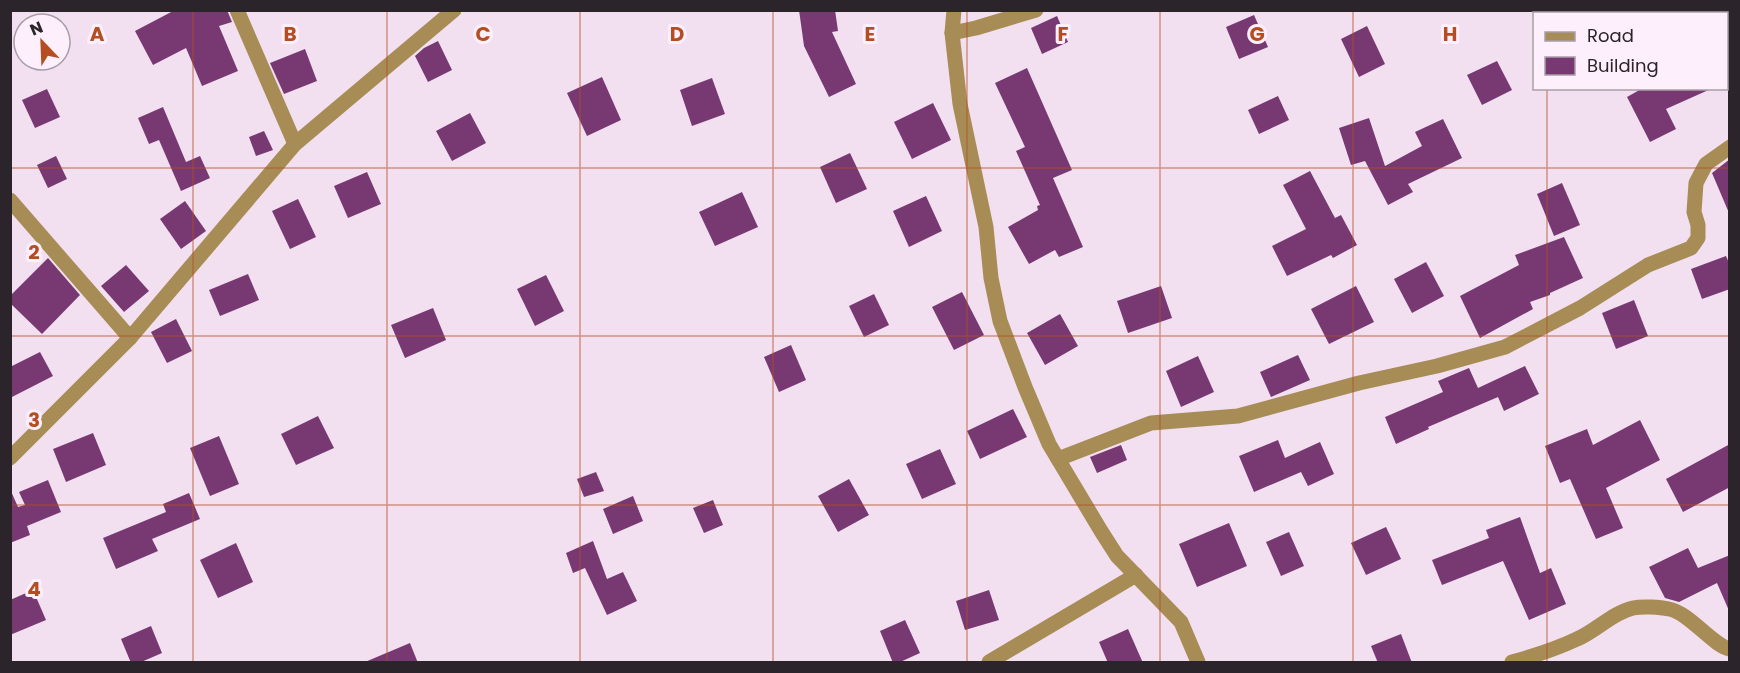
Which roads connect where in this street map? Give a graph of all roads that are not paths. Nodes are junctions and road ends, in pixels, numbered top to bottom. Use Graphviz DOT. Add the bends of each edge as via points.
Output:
graph roads {
  1 [pos="237,10"];
  2 [pos="454,10"];
  3 [pos="954,10"];
  4 [pos="1036,10"];
  5 [pos="952,33"];
  6 [pos="295,144"];
  7 [pos="1730,147"];
  8 [pos="10,200"];
  9 [pos="130,338"];
  10 [pos="10,458"];
  11 [pos="1058,459"];
  12 [pos="1136,575"];
  13 [pos="1730,649"];
  14 [pos="989,663"];
  15 [pos="1198,663"];
  16 [pos="1512,663"];
  1 -- 6 [label="street"];
  2 -- 6 [label="street"];
  3 -- 5 [label="street"];
  4 -- 5 [label="street"];
  5 -- 11 [label="street" via="960,104 986,227 1000,321"];
  6 -- 9 [label="street"];
  7 -- 11 [label="street" via="1706,164 1696,183 1694,212 1698,238 1691,248 1648,265 1580,308 1504,346 1238,416 1151,423"];
  8 -- 9 [label="street"];
  9 -- 10 [label="street"];
  11 -- 12 [label="street" via="1117,556"];
  12 -- 14 [label="street"];
  12 -- 15 [label="street" via="1181,622"];
  13 -- 16 [label="street" via="1671,609 1633,608 1579,638"];
}
